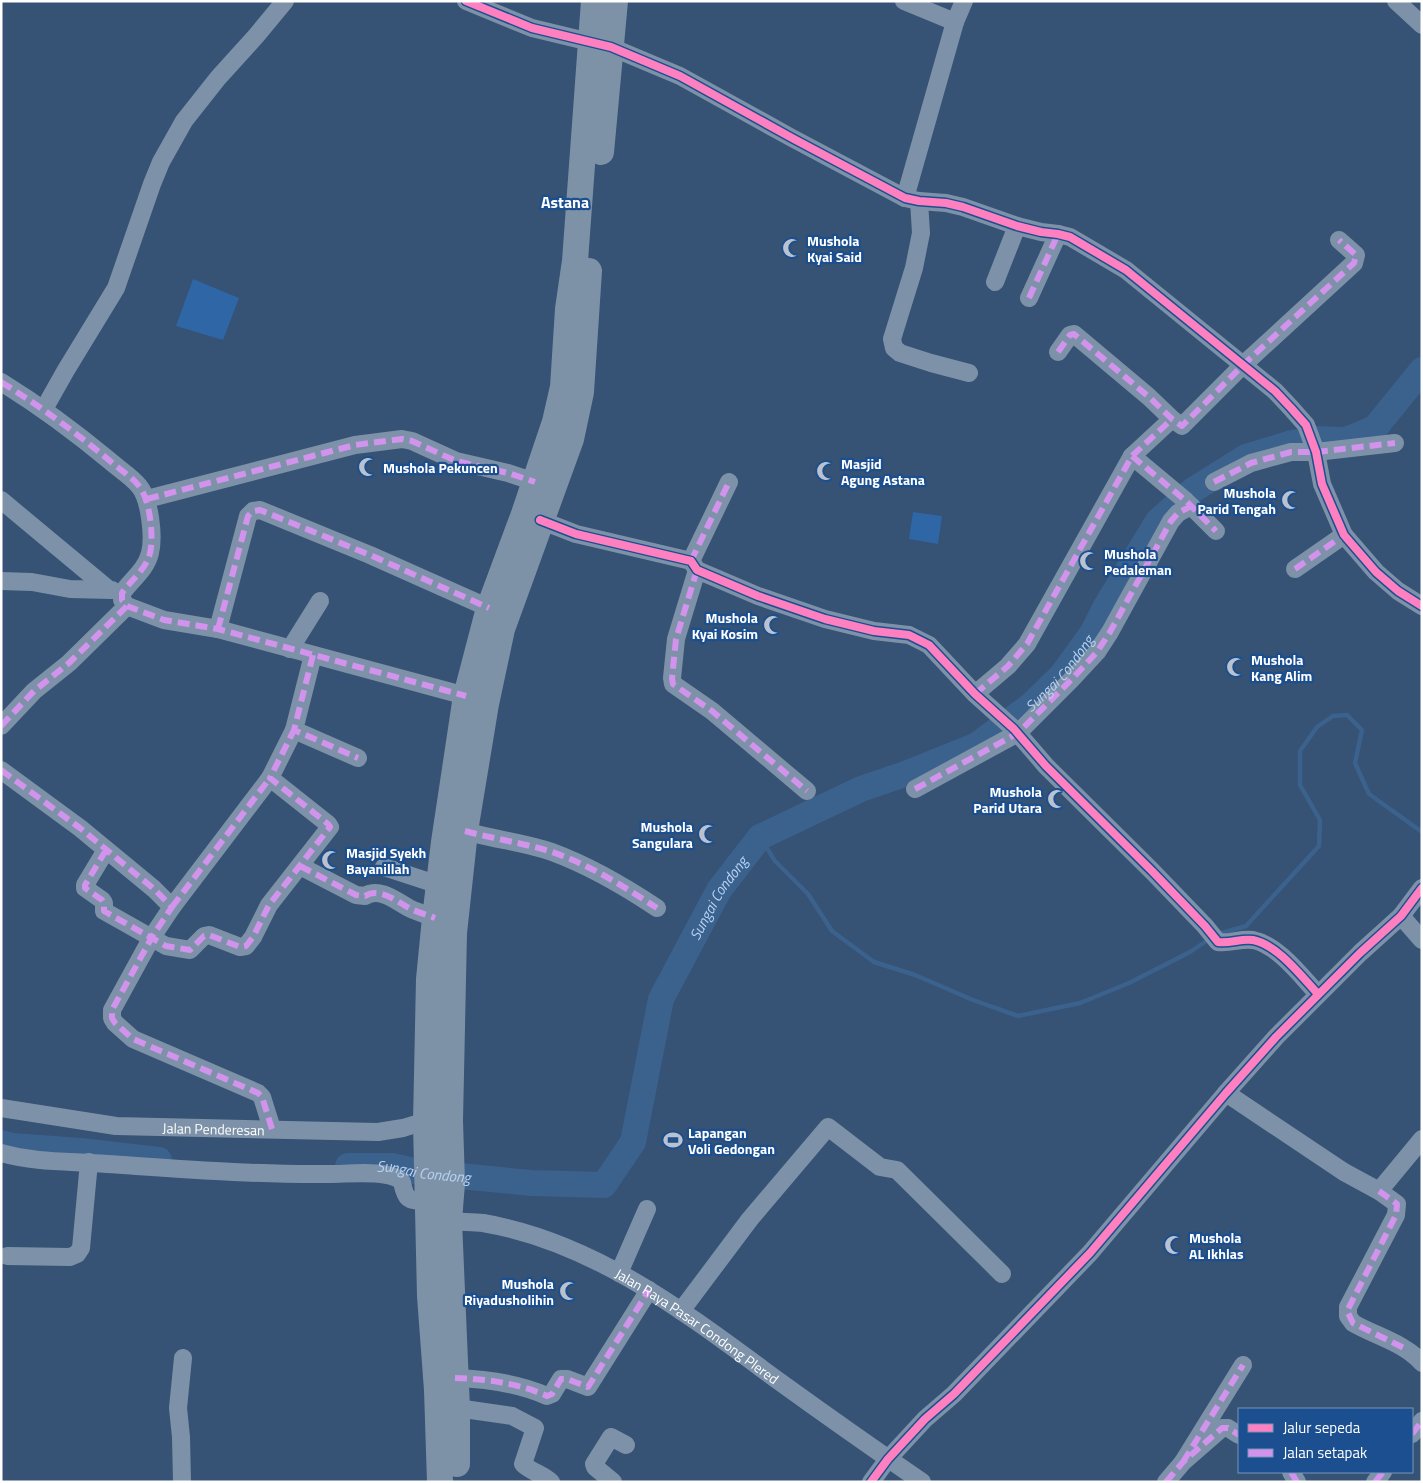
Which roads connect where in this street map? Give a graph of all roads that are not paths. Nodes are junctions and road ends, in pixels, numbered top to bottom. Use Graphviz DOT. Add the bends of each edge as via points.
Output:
graph roads {
  1 [pos="285,1"];
  2 [pos="466,1"];
  3 [pos="594,1"];
  4 [pos="615,1"];
  5 [pos="904,1"];
  6 [pos="964,1"];
  7 [pos="1396,1"];
  8 [pos="955,22"];
  9 [pos="1422,25"];
  10 [pos="602,45"];
  11 [pos="912,200"];
  12 [pos="1017,226"];
  13 [pos="1058,234"];
  14 [pos="1339,240"];
  15 [pos="582,262"];
  16 [pos="995,282"];
  17 [pos="1029,298"];
  18 [pos="1058,352"];
  19 [pos="1243,365"];
  20 [pos="969,373"];
  21 [pos="1,382"];
  22 [pos="44,409"];
  23 [pos="1172,419"];
  24 [pos="1395,443"];
  25 [pos="1315,450"];
  26 [pos="1132,456"];
  27 [pos="535,482"];
  28 [pos="729,482"];
  29 [pos="1214,482"];
  30 [pos="147,499"];
  31 [pos="1,500"];
  32 [pos="1189,503"];
  33 [pos="540,520"];
  34 [pos="1216,531"];
  35 [pos="1344,535"];
  36 [pos="694,565"];
  37 [pos="1295,569"];
  38 [pos="1,581"];
  39 [pos="119,596"];
  40 [pos="320,601"];
  41 [pos="1422,606"];
  42 [pos="489,608"];
  43 [pos="218,629"];
  44 [pos="290,649"];
  45 [pos="313,656"];
  46 [pos="975,694"];
  47 [pos="466,696"];
  48 [pos="1,726"];
  49 [pos="294,730"];
  50 [pos="1016,731"];
  51 [pos="358,758"];
  52 [pos="1,770"];
  53 [pos="270,778"];
  54 [pos="915,789"];
  55 [pos="807,791"];
  56 [pos="456,828"];
  57 [pos="106,850"];
  58 [pos="300,866"];
  59 [pos="384,867"];
  60 [pos="439,885"];
  61 [pos="1422,888"];
  62 [pos="172,907"];
  63 [pos="657,908"];
  64 [pos="1400,916"];
  65 [pos="435,918"];
  66 [pos="152,937"];
  67 [pos="1422,940"];
  68 [pos="1318,994"];
  69 [pos="1226,1094"];
  70 [pos="1,1108"];
  71 [pos="434,1122"];
  72 [pos="272,1129"];
  73 [pos="1422,1139"];
  74 [pos="1,1153"];
  75 [pos="89,1162"];
  76 [pos="436,1189"];
  77 [pos="1379,1191"];
  78 [pos="647,1209"];
  79 [pos="449,1221"];
  80 [pos="7,1256"];
  81 [pos="619,1273"];
  82 [pos="1002,1274"];
  83 [pos="649,1290"];
  84 [pos="681,1311"];
  85 [pos="184,1358"];
  86 [pos="1422,1363"];
  87 [pos="1243,1365"];
  88 [pos="451,1391"];
  89 [pos="1422,1421"];
  90 [pos="1413,1433"];
  91 [pos="1238,1434"];
  92 [pos="626,1445"];
  93 [pos="888,1459"];
  94 [pos="1176,1474"];
  95 [pos="182,1482"];
  96 [pos="440,1482"];
  97 [pos="458,1482"];
  98 [pos="551,1482"];
  99 [pos="613,1482"];
  100 [pos="872,1482"];
  101 [pos="922,1482"];
  1 -- 22 [label="street" via="184,121 152,184 116,288"];
  2 -- 10 [label="street" via="532,28"];
  3 -- 10 [label="highway"];
  4 -- 10 [label="highway"];
  5 -- 8 [label="street"];
  6 -- 8 [label="street"];
  7 -- 9 [label="street"];
  8 -- 11 [label="street"];
  10 -- 11 [label="street" via="680,76"];
  10 -- 15 [label="highway"];
  11 -- 12 [label="street" via="963,207"];
  11 -- 20 [label="street" via="921,233 892,343 900,353"];
  12 -- 13 [label="street"];
  12 -- 16 [label="street"];
  13 -- 17 [label="street"];
  13 -- 19 [label="street" via="1070,237 1126,270"];
  14 -- 19 [label="street" via="1356,254 1354,263"];
  15 -- 27 [label="highway" via="568,309 562,387 555,422"];
  15 -- 33 [label="highway" via="581,392 571,439"];
  18 -- 23 [label="street" via="1074,334"];
  19 -- 23 [label="street" via="1184,424 1180,426"];
  19 -- 25 [label="street" via="1306,425"];
  21 -- 22 [label="street"];
  22 -- 30 [label="street" via="139,486"];
  23 -- 26 [label="street"];
  24 -- 25 [label="street"];
  25 -- 29 [label="street" via="1291,452 1251,463"];
  25 -- 35 [label="street" via="1322,484"];
  26 -- 32 [label="street"];
  26 -- 46 [label="street" via="1027,644 1008,666"];
  27 -- 30 [label="street" via="456,461 402,439 355,445"];
  27 -- 42 [label="highway"];
  28 -- 36 [label="street"];
  30 -- 39 [label="street" via="150,552 145,566"];
  31 -- 39 [label="street"];
  32 -- 34 [label="street"];
  32 -- 50 [label="street" via="1171,522 1097,652"];
  33 -- 36 [label="street" via="576,534"];
  33 -- 56 [label="highway" via="502,629"];
  35 -- 37 [label="street"];
  35 -- 41 [label="street" via="1376,572"];
  36 -- 46 [label="street" via="758,596 838,624 920,639 937,652"];
  36 -- 55 [label="street" via="676,639 673,684 712,711"];
  38 -- 39 [label="street" via="32,582"];
  39 -- 43 [label="street" via="164,620"];
  39 -- 48 [label="street" via="68,663 34,691"];
  40 -- 44 [label="street"];
  42 -- 43 [label="street" via="260,510 248,516"];
  42 -- 47 [label="highway"];
  43 -- 44 [label="street"];
  44 -- 45 [label="street"];
  45 -- 47 [label="street"];
  45 -- 49 [label="street"];
  46 -- 50 [label="street"];
  47 -- 56 [label="highway"];
  49 -- 51 [label="street"];
  49 -- 53 [label="street"];
  50 -- 54 [label="street"];
  50 -- 68 [label="street" via="1046,766 1152,870 1218,942 1244,939 1271,946"];
  52 -- 57 [label="street"];
  53 -- 58 [label="street" via="329,826"];
  53 -- 62 [label="street"];
  56 -- 60 [label="highway"];
  56 -- 63 [label="street" via="572,860 610,878"];
  56 -- 71 [label="highway" via="454,933"];
  57 -- 62 [label="street"];
  57 -- 66 [label="street" via="85,888 102,900 104,911"];
  58 -- 65 [label="street" via="356,895 378,892"];
  58 -- 66 [label="street" via="269,905 246,946 240,947 209,935 190,950 166,946"];
  59 -- 60 [label="street"];
  60 -- 65 [label="highway"];
  61 -- 64 [label="street"];
  62 -- 66 [label="street"];
  64 -- 67 [label="street"];
  64 -- 68 [label="street"];
  65 -- 71 [label="highway" via="429,979"];
  66 -- 72 [label="street" via="112,1010 115,1023 133,1038 258,1093"];
  68 -- 69 [label="street"];
  69 -- 77 [label="street" via="1344,1172"];
  69 -- 93 [label="street" via="1090,1253"];
  70 -- 72 [label="street, Jalan Penderesan" via="116,1126"];
  71 -- 72 [label="street, Jalan Penderesan" via="378,1132"];
  71 -- 76 [label="highway"];
  73 -- 77 [label="street"];
  74 -- 75 [label="street" via="57,1162"];
  75 -- 76 [label="street" via="250,1174 364,1173 396,1178 402,1182 403,1194 414,1200"];
  75 -- 80 [label="street" via="81,1248 77,1254 70,1257"];
  76 -- 79 [label="highway"];
  76 -- 88 [label="highway" via="430,1296"];
  77 -- 86 [label="street" via="1397,1204 1396,1215 1348,1307 1348,1316 1353,1323 1404,1348"];
  78 -- 81 [label="street"];
  79 -- 81 [label="street, Jalan Raya Pasar Condong Plered" via="483,1223 535,1236 574,1250"];
  79 -- 88 [label="highway"];
  81 -- 83 [label="street, Jalan Raya Pasar Condong Plered"];
  82 -- 84 [label="street" via="898,1170 880,1167 828,1127 750,1219"];
  83 -- 84 [label="street, Jalan Raya Pasar Condong Plered"];
  83 -- 88 [label="street" via="588,1386 561,1379 549,1396 483,1379"];
  84 -- 93 [label="street, Jalan Raya Pasar Condong Plered"];
  85 -- 95 [label="street" via="178,1408"];
  87 -- 94 [label="street"];
  88 -- 96 [label="highway"];
  88 -- 97 [label="highway"];
  88 -- 98 [label="street" via="535,1428 523,1464"];
  89 -- 90 [label="street"];
  91 -- 94 [label="street" via="1222,1428"];
  92 -- 99 [label="street" via="611,1437 594,1464"];
  93 -- 100 [label="street"];
  93 -- 101 [label="street, Jalan Raya Pasar Condong Plered"];
}
